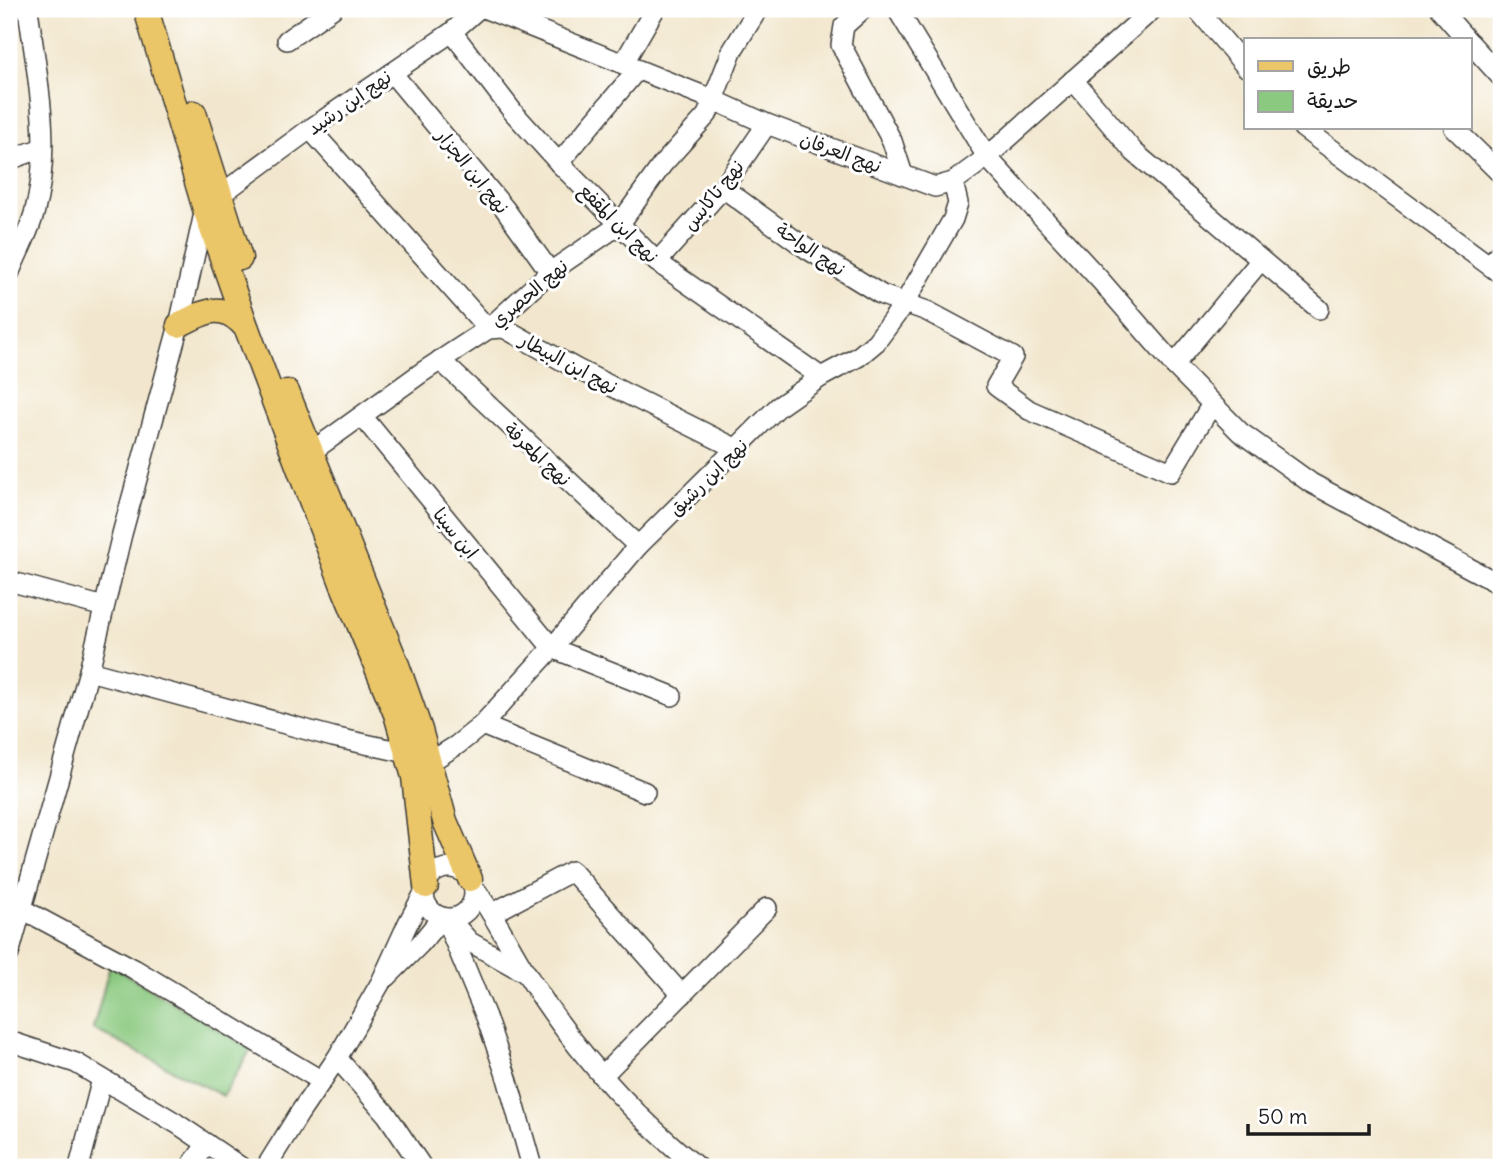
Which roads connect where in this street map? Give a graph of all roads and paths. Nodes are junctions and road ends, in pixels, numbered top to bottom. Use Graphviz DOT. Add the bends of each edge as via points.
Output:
graph roads {
  1 [pos="28,9"];
  2 [pos="146,9"];
  3 [pos="162,9"];
  4 [pos="331,9"];
  5 [pos="478,9"];
  6 [pos="486,9"];
  7 [pos="655,9"];
  8 [pos="758,9"];
  9 [pos="863,9"];
  10 [pos="897,9"];
  11 [pos="1153,9"];
  12 [pos="1197,9"];
  13 [pos="1440,9"];
  14 [pos="511,13"];
  15 [pos="452,32"];
  16 [pos="1465,38"];
  17 [pos="287,40"];
  18 [pos="1472,45"];
  19 [pos="1244,65"];
  20 [pos="630,67"];
  21 [pos="392,73"];
  22 [pos="1501,77"];
  23 [pos="1073,80"];
  24 [pos="714,100"];
  25 [pos="767,124"];
  26 [pos="310,129"];
  27 [pos="1306,130"];
  28 [pos="1456,130"];
  29 [pos="42,148"];
  30 [pos="987,157"];
  31 [pos="9,160"];
  32 [pos="559,163"];
  33 [pos="1501,174"];
  34 [pos="903,175"];
  35 [pos="953,182"];
  36 [pos="723,188"];
  37 [pos="212,202"];
  38 [pos="619,225"];
  39 [pos="1261,260"];
  40 [pos="657,262"];
  41 [pos="1497,263"];
  42 [pos="550,272"];
  43 [pos="9,274"];
  44 [pos="904,304"];
  45 [pos="1319,309"];
  46 [pos="179,325"];
  47 [pos="247,329"];
  48 [pos="488,329"];
  49 [pos="440,360"];
  50 [pos="1174,365"];
  51 [pos="821,377"];
  52 [pos="1212,404"];
  53 [pos="362,416"];
  54 [pos="737,449"];
  55 [pos="311,452"];
  56 [pos="638,547"];
  57 [pos="9,581"];
  58 [pos="1501,585"];
  59 [pos="104,607"];
  60 [pos="552,648"];
  61 [pos="89,671"];
  62 [pos="672,696"];
  63 [pos="482,725"];
  64 [pos="418,758"];
  65 [pos="645,792"];
  66 [pos="472,882"];
  67 [pos="425,890"];
  68 [pos="15,901"];
  69 [pos="766,908"];
  70 [pos="493,913"];
  71 [pos="445,918"];
  72 [pos="9,954"];
  73 [pos="527,974"];
  74 [pos="381,982"];
  75 [pos="682,995"];
  76 [pos="9,1041"];
  77 [pos="337,1058"];
  78 [pos="603,1076"];
  79 [pos="102,1079"];
  80 [pos="322,1081"];
  81 [pos="207,1144"];
  82 [pos="689,1165"];
  83 [pos="79,1167"];
  84 [pos="190,1167"];
  85 [pos="241,1167"];
  86 [pos="266,1167"];
  87 [pos="422,1167"];
  88 [pos="532,1167"];
  1 -- 29 [label="street" via="43,122"];
  2 -- 37 [label="main road"];
  3 -- 37 [label="main road"];
  4 -- 17 [label="street"];
  5 -- 15 [label="street, نهج ابن رشيد"];
  6 -- 14 [label="street, نهج العرفان"];
  7 -- 20 [label="street"];
  8 -- 24 [label="street, نهج الحصري" via="732,51"];
  9 -- 34 [label="street" via="844,26 841,45 892,141"];
  10 -- 30 [label="street"];
  11 -- 23 [label="street"];
  12 -- 19 [label="street"];
  13 -- 16 [label="street"];
  14 -- 20 [label="street, نهج العرفان"];
  15 -- 21 [label="street, نهج ابن رشيد"];
  15 -- 32 [label="street, نهج ابن المقفع"];
  18 -- 22 [label="street"];
  20 -- 24 [label="street, نهج العرفان"];
  20 -- 32 [label="street"];
  21 -- 26 [label="street, نهج ابن رشيد"];
  21 -- 42 [label="street, نهج ابن الجزار" via="505,209"];
  23 -- 30 [label="street"];
  23 -- 39 [label="street" via="1134,152"];
  24 -- 25 [label="street, نهج العرفان"];
  24 -- 38 [label="street, نهج الحصري" via="707,115 662,164"];
  25 -- 34 [label="street, نهج العرفان"];
  25 -- 36 [label="street, نهج تاكابس"];
  26 -- 37 [label="street, نهج ابن رشيد"];
  26 -- 48 [label="street"];
  27 -- 41 [label="street"];
  28 -- 33 [label="street"];
  29 -- 31 [label="street"];
  29 -- 43 [label="street" via="34,214"];
  30 -- 35 [label="street"];
  30 -- 50 [label="street"];
  32 -- 38 [label="street, نهج ابن المقفع"];
  34 -- 35 [label="street, نهج العرفان" via="935,187"];
  35 -- 44 [label="street, نهج ابن رشيق" via="958,203 953,219"];
  36 -- 40 [label="street, نهج تاكابس"];
  36 -- 44 [label="street, نهج الواحة" via="807,249"];
  37 -- 46 [label="street"];
  37 -- 47 [label="main road"];
  37 -- 55 [label="main road"];
  38 -- 40 [label="street, نهج ابن المقفع"];
  38 -- 42 [label="street, نهج الحصري"];
  39 -- 45 [label="street"];
  39 -- 50 [label="street"];
  40 -- 51 [label="street, نهج ابن المقفع"];
  42 -- 48 [label="street, نهج الحصري"];
  44 -- 51 [label="street, نهج ابن رشيق" via="876,342"];
  44 -- 52 [label="street, نهج الواحة" via="927,311 1013,356 996,386 1030,410 1171,472"];
  46 -- 47 [label="main road" via="204,312 223,311 237,317"];
  46 -- 59 [label="street"];
  47 -- 64 [label="main road" via="342,583"];
  48 -- 49 [label="street, نهج الحصري"];
  48 -- 54 [label="street, نهج ابن البيطار" via="504,328"];
  49 -- 53 [label="street, نهج الحصري"];
  49 -- 56 [label="street, نهج المعرفة"];
  50 -- 52 [label="street"];
  51 -- 54 [label="street, نهج ابن رشيق" via="778,407"];
  52 -- 58 [label="street" via="1240,432 1311,483"];
  53 -- 55 [label="street, نهج الحصري"];
  53 -- 60 [label="street, ابن سينا"];
  54 -- 56 [label="street, نهج ابن رشيق"];
  55 -- 64 [label="main road" via="397,665"];
  56 -- 60 [label="street, نهج ابن رشيق"];
  57 -- 59 [label="street"];
  59 -- 61 [label="street"];
  60 -- 62 [label="street"];
  60 -- 63 [label="street, نهج ابن رشيق"];
  61 -- 64 [label="street"];
  61 -- 68 [label="street"];
  63 -- 64 [label="street, نهج ابن رشيق" via="457,745"];
  63 -- 65 [label="street"];
  64 -- 66 [label="main road"];
  64 -- 67 [label="main road"];
  66 -- 67 [label="street" via="457,870 442,870 429,879"];
  66 -- 70 [label="street"];
  66 -- 71 [label="street" via="470,908 457,917"];
  67 -- 71 [label="street" via="429,908"];
  67 -- 74 [label="street"];
  68 -- 72 [label="street"];
  68 -- 80 [label="street"];
  69 -- 75 [label="street"];
  70 -- 73 [label="street"];
  70 -- 75 [label="street" via="572,871"];
  71 -- 73 [label="street" via="470,942"];
  71 -- 74 [label="street"];
  71 -- 88 [label="street" via="486,1017"];
  73 -- 78 [label="street"];
  74 -- 77 [label="street"];
  75 -- 78 [label="street"];
  76 -- 79 [label="street" via="76,1063"];
  77 -- 80 [label="street"];
  77 -- 87 [label="street" via="387,1115"];
  78 -- 82 [label="street"];
  79 -- 81 [label="street"];
  79 -- 83 [label="street"];
  80 -- 86 [label="street"];
  81 -- 84 [label="street"];
  81 -- 85 [label="street"];
}
